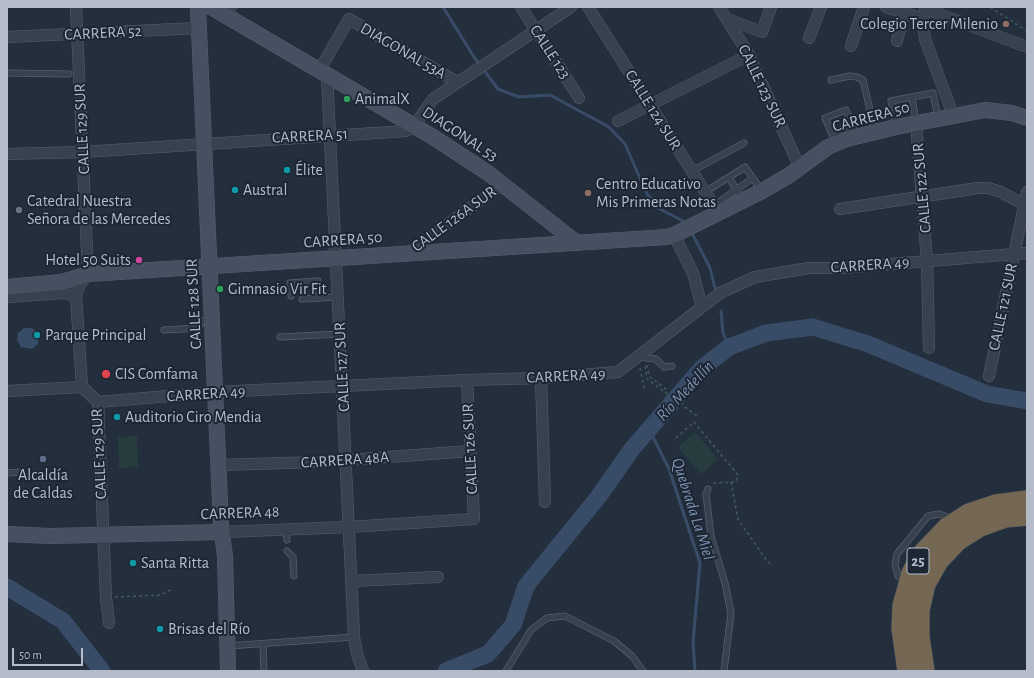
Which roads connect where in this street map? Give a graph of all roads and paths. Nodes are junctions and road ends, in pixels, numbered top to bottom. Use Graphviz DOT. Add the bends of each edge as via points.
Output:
graph roads {
  1 [pos="76,7"];
  2 [pos="198,7"];
  3 [pos="211,7"];
  4 [pos="521,7"];
  5 [pos="571,7"];
  6 [pos="588,7"];
  7 [pos="771,7"];
  8 [pos="821,7"];
  9 [pos="864,7"];
  10 [pos="886,7"];
  11 [pos="990,7"];
  12 [pos="228,11"];
  13 [pos="724,12"];
  14 [pos="925,12"];
  15 [pos="904,14"];
  16 [pos="199,28"];
  17 [pos="536,31"];
  18 [pos="1027,31"];
  19 [pos="77,34"];
  20 [pos="7,37"];
  21 [pos="809,38"];
  22 [pos="897,41"];
  23 [pos="851,46"];
  24 [pos="1027,47"];
  25 [pos="749,55"];
  26 [pos="7,73"];
  27 [pos="323,73"];
  28 [pos="73,74"];
  29 [pos="831,80"];
  30 [pos="457,82"];
  31 [pos="912,97"];
  32 [pos="579,98"];
  33 [pos="650,106"];
  34 [pos="953,115"];
  35 [pos="938,118"];
  36 [pos="1027,118"];
  37 [pos="618,122"];
  38 [pos="916,123"];
  39 [pos="414,126"];
  40 [pos="896,127"];
  41 [pos="855,131"];
  42 [pos="875,132"];
  43 [pos="330,135"];
  44 [pos="834,139"];
  45 [pos="204,143"];
  46 [pos="744,143"];
  47 [pos="83,152"];
  48 [pos="7,154"];
  49 [pos="800,168"];
  50 [pos="692,171"];
  51 [pos="729,178"];
  52 [pos="753,178"];
  53 [pos="500,185"];
  54 [pos="762,191"];
  55 [pos="705,192"];
  56 [pos="1027,192"];
  57 [pos="740,195"];
  58 [pos="922,197"];
  59 [pos="1025,206"];
  60 [pos="840,209"];
  61 [pos="716,210"];
  62 [pos="684,231"];
  63 [pos="577,243"];
  64 [pos="1027,253"];
  65 [pos="406,254"];
  66 [pos="1014,254"];
  67 [pos="336,259"];
  68 [pos="927,261"];
  69 [pos="210,266"];
  70 [pos="88,274"];
  71 [pos="7,287"];
  72 [pos="76,296"];
  73 [pos="291,296"];
  74 [pos="7,297"];
  75 [pos="338,297"];
  76 [pos="319,298"];
  77 [pos="302,299"];
  78 [pos="702,307"];
  79 [pos="213,320"];
  80 [pos="164,330"];
  81 [pos="340,334"];
  82 [pos="280,337"];
  83 [pos="929,348"];
  84 [pos="641,359"];
  85 [pos="672,366"];
  86 [pos="989,376"];
  87 [pos="541,378"];
  88 [pos="467,380"];
  89 [pos="343,386"];
  90 [pos="82,387"];
  91 [pos="7,391"];
  92 [pos="645,391"];
  93 [pos="216,392"];
  94 [pos="665,393"];
  95 [pos="98,402"];
  96 [pos="697,416"];
  97 [pos="676,438"];
  98 [pos="471,451"];
  99 [pos="346,460"];
  100 [pos="218,465"];
  101 [pos="22,472"];
  102 [pos="7,473"];
  103 [pos="730,482"];
  104 [pos="708,489"];
  105 [pos="1019,501"];
  106 [pos="545,502"];
  107 [pos="1027,516"];
  108 [pos="474,519"];
  109 [pos="349,527"];
  110 [pos="222,532"];
  111 [pos="7,534"];
  112 [pos="103,535"];
  113 [pos="287,551"];
  114 [pos="772,565"];
  115 [pos="294,576"];
  116 [pos="438,577"];
  117 [pos="352,581"];
  118 [pos="172,589"];
  119 [pos="112,598"];
  120 [pos="109,623"];
  121 [pos="354,637"];
  122 [pos="263,644"];
  123 [pos="227,646"];
  124 [pos="228,671"];
  125 [pos="264,671"];
  126 [pos="363,671"];
  127 [pos="506,671"];
  128 [pos="643,671"];
  129 [pos="724,671"];
  130 [pos="907,671"];
  131 [pos="925,671"];
  1 -- 19 [label="street, CALLE 129 SUR"];
  2 -- 16 [label="main road, CALLE 128 SUR"];
  3 -- 12 [label="main road, DIAGONAL 53"];
  4 -- 17 [label="street, CALLE 123"];
  5 -- 17 [label="street"];
  6 -- 33 [label="street, CALLE 124 SUR"];
  7 -- 13 [label="street" via="762,32"];
  8 -- 21 [label="street"];
  9 -- 23 [label="street"];
  10 -- 15 [label="street"];
  11 -- 18 [label="path"];
  12 -- 27 [label="main road, DIAGONAL 53"];
  13 -- 25 [label="street, CALLE 123 SUR"];
  14 -- 15 [label="street"];
  14 -- 24 [label="street"];
  14 -- 34 [label="street" via="925,39"];
  15 -- 22 [label="street"];
  16 -- 19 [label="street, CARRERA 52"];
  16 -- 45 [label="main road, CALLE 128 SUR"];
  17 -- 30 [label="street"];
  17 -- 32 [label="street, CALLE 123"];
  19 -- 20 [label="street, CARRERA 52"];
  19 -- 28 [label="street, CALLE 129 SUR"];
  25 -- 33 [label="street"];
  25 -- 49 [label="street, CALLE 123 SUR"];
  26 -- 28 [label="lane"];
  27 -- 30 [label="street, DIAGONAL 53A" via="349,19"];
  27 -- 39 [label="main road, DIAGONAL 53"];
  27 -- 43 [label="street, CALLE 127 SUR"];
  28 -- 47 [label="street, CALLE 129 SUR"];
  29 -- 42 [label="lane" via="850,76 863,80"];
  30 -- 39 [label="street" via="433,99"];
  31 -- 35 [label="lane" via="933,93"];
  31 -- 38 [label="lane"];
  31 -- 40 [label="lane" via="891,101"];
  33 -- 37 [label="street"];
  33 -- 50 [label="street, CALLE 124 SUR"];
  34 -- 35 [label="main road, CARRERA 50"];
  34 -- 36 [label="main road, CARRERA 50" via="985,110 1012,113"];
  35 -- 38 [label="main road, CARRERA 50"];
  38 -- 40 [label="main road, CARRERA 50"];
  38 -- 58 [label="street, CALLE 122 SUR"];
  39 -- 43 [label="street, CARRERA 51" via="406,131"];
  39 -- 53 [label="main road, DIAGONAL 53" via="488,173"];
  40 -- 42 [label="main road, CARRERA 50"];
  41 -- 42 [label="main road, CARRERA 50"];
  41 -- 44 [label="main road, CARRERA 50"];
  41 -- 44 [label="lane" via="846,110 825,118"];
  43 -- 45 [label="street, CARRERA 51"];
  43 -- 67 [label="street, CALLE 127 SUR"];
  44 -- 49 [label="main road, CARRERA 50"];
  45 -- 47 [label="street, CARRERA 51"];
  45 -- 69 [label="main road, CALLE 128 SUR"];
  46 -- 50 [label="lane"];
  47 -- 48 [label="street, CARRERA 51"];
  47 -- 70 [label="street, CALLE 129 SUR"];
  49 -- 54 [label="main road, CARRERA 50"];
  50 -- 55 [label="street, CALLE 124 SUR"];
  51 -- 52 [label="lane" via="745,167"];
  51 -- 55 [label="lane"];
  51 -- 57 [label="lane"];
  52 -- 54 [label="lane"];
  52 -- 57 [label="lane"];
  53 -- 63 [label="main road, DIAGONAL 53"];
  53 -- 65 [label="street, CALLE 126A SUR"];
  54 -- 57 [label="main road, CARRERA 50"];
  55 -- 61 [label="street, CALLE 124 SUR"];
  56 -- 59 [label="street, CALLE 121 SUR"];
  57 -- 61 [label="main road, CARRERA 50"];
  58 -- 59 [label="street" via="988,188 1001,192"];
  58 -- 60 [label="street"];
  58 -- 68 [label="street, CALLE 122 SUR"];
  59 -- 66 [label="street, CALLE 121 SUR"];
  61 -- 62 [label="main road, CARRERA 50"];
  62 -- 63 [label="main road, CARRERA 50"];
  62 -- 78 [label="street"];
  63 -- 65 [label="main road, CARRERA 50"];
  64 -- 66 [label="street, CARRERA 49"];
  65 -- 67 [label="main road, CARRERA 50"];
  66 -- 68 [label="street, CARRERA 49"];
  66 -- 86 [label="street, CALLE 121 SUR"];
  67 -- 69 [label="main road, CARRERA 50"];
  67 -- 75 [label="street, CALLE 127 SUR"];
  68 -- 78 [label="street, CARRERA 49" via="809,268 755,277 720,293"];
  68 -- 83 [label="street, CALLE 122 SUR"];
  69 -- 70 [label="main road, CARRERA 50"];
  69 -- 79 [label="main road, CALLE 128 SUR"];
  70 -- 71 [label="main road, CARRERA 50" via="62,282"];
  70 -- 72 [label="street" via="79,286"];
  72 -- 74 [label="street" via="62,293"];
  72 -- 90 [label="street, CALLE 129 SUR"];
  73 -- 76 [label="lane" via="290,283 318,281"];
  75 -- 76 [label="lane"];
  75 -- 81 [label="street, CALLE 127 SUR"];
  76 -- 77 [label="lane"];
  78 -- 84 [label="street, CARRERA 49"];
  79 -- 80 [label="lane" via="202,321 198,328"];
  79 -- 93 [label="main road, CALLE 128 SUR"];
  81 -- 82 [label="lane"];
  81 -- 89 [label="street, CALLE 127 SUR"];
  84 -- 85 [label="lane" via="656,359 664,367"];
  84 -- 87 [label="street, CARRERA 49" via="618,372"];
  84 -- 92 [label="path"];
  87 -- 88 [label="street, CARRERA 49"];
  87 -- 106 [label="street"];
  88 -- 89 [label="street, CARRERA 49"];
  88 -- 98 [label="street, CALLE 126 SUR"];
  89 -- 93 [label="street, CARRERA 49"];
  89 -- 99 [label="street, CALLE 127 SUR"];
  90 -- 91 [label="street"];
  90 -- 95 [label="street, CALLE 129 SUR"];
  93 -- 95 [label="street, CARRERA 49"];
  93 -- 100 [label="main road, CALLE 128 SUR"];
  94 -- 94 [label="path" via="667,390 649,376 647,362 644,362 646,377"];
  94 -- 96 [label="path"];
  95 -- 112 [label="street, CALLE 129 SUR"];
  97 -- 103 [label="path" via="694,422 738,475 736,482"];
  98 -- 99 [label="street, CARRERA 48A"];
  98 -- 108 [label="street, CALLE 126 SUR"];
  99 -- 100 [label="street, CARRERA 48A"];
  99 -- 109 [label="street, CALLE 127 SUR"];
  100 -- 110 [label="main road, CALLE 128 SUR"];
  101 -- 102 [label="lane"];
  103 -- 104 [label="path" via="711,483"];
  103 -- 114 [label="path" via="738,519"];
  104 -- 129 [label="lane" via="706,494 710,536 725,583 731,613"];
  105 -- 130 [label="highway, 25" via="982,508 957,520 938,535 923,552 907,584 901,617"];
  107 -- 131 [label="highway, 25" via="1005,518 980,527 958,541 939,561 926,584 920,610 920,637"];
  108 -- 109 [label="street, CARRERA 48"];
  109 -- 110 [label="street, CARRERA 48" via="286,535"];
  109 -- 117 [label="street, CALLE 127 SUR"];
  110 -- 112 [label="main road, CARRERA 48"];
  110 -- 123 [label="main road, CALLE 128 SUR"];
  111 -- 112 [label="main road, CARRERA 48"];
  112 -- 120 [label="street, CALLE 129 SUR"];
  113 -- 115 [label="lane" via="292,557"];
  116 -- 117 [label="street"];
  117 -- 121 [label="street, CALLE 127 SUR"];
  118 -- 119 [label="path" via="161,595"];
  121 -- 122 [label="lane"];
  121 -- 126 [label="street, CALLE 127 SUR"];
  122 -- 123 [label="lane"];
  122 -- 125 [label="lane"];
  123 -- 124 [label="main road, CALLE 128 SUR"];
  127 -- 128 [label="lane" via="531,630 547,618 565,616 614,641 632,656"];
}
